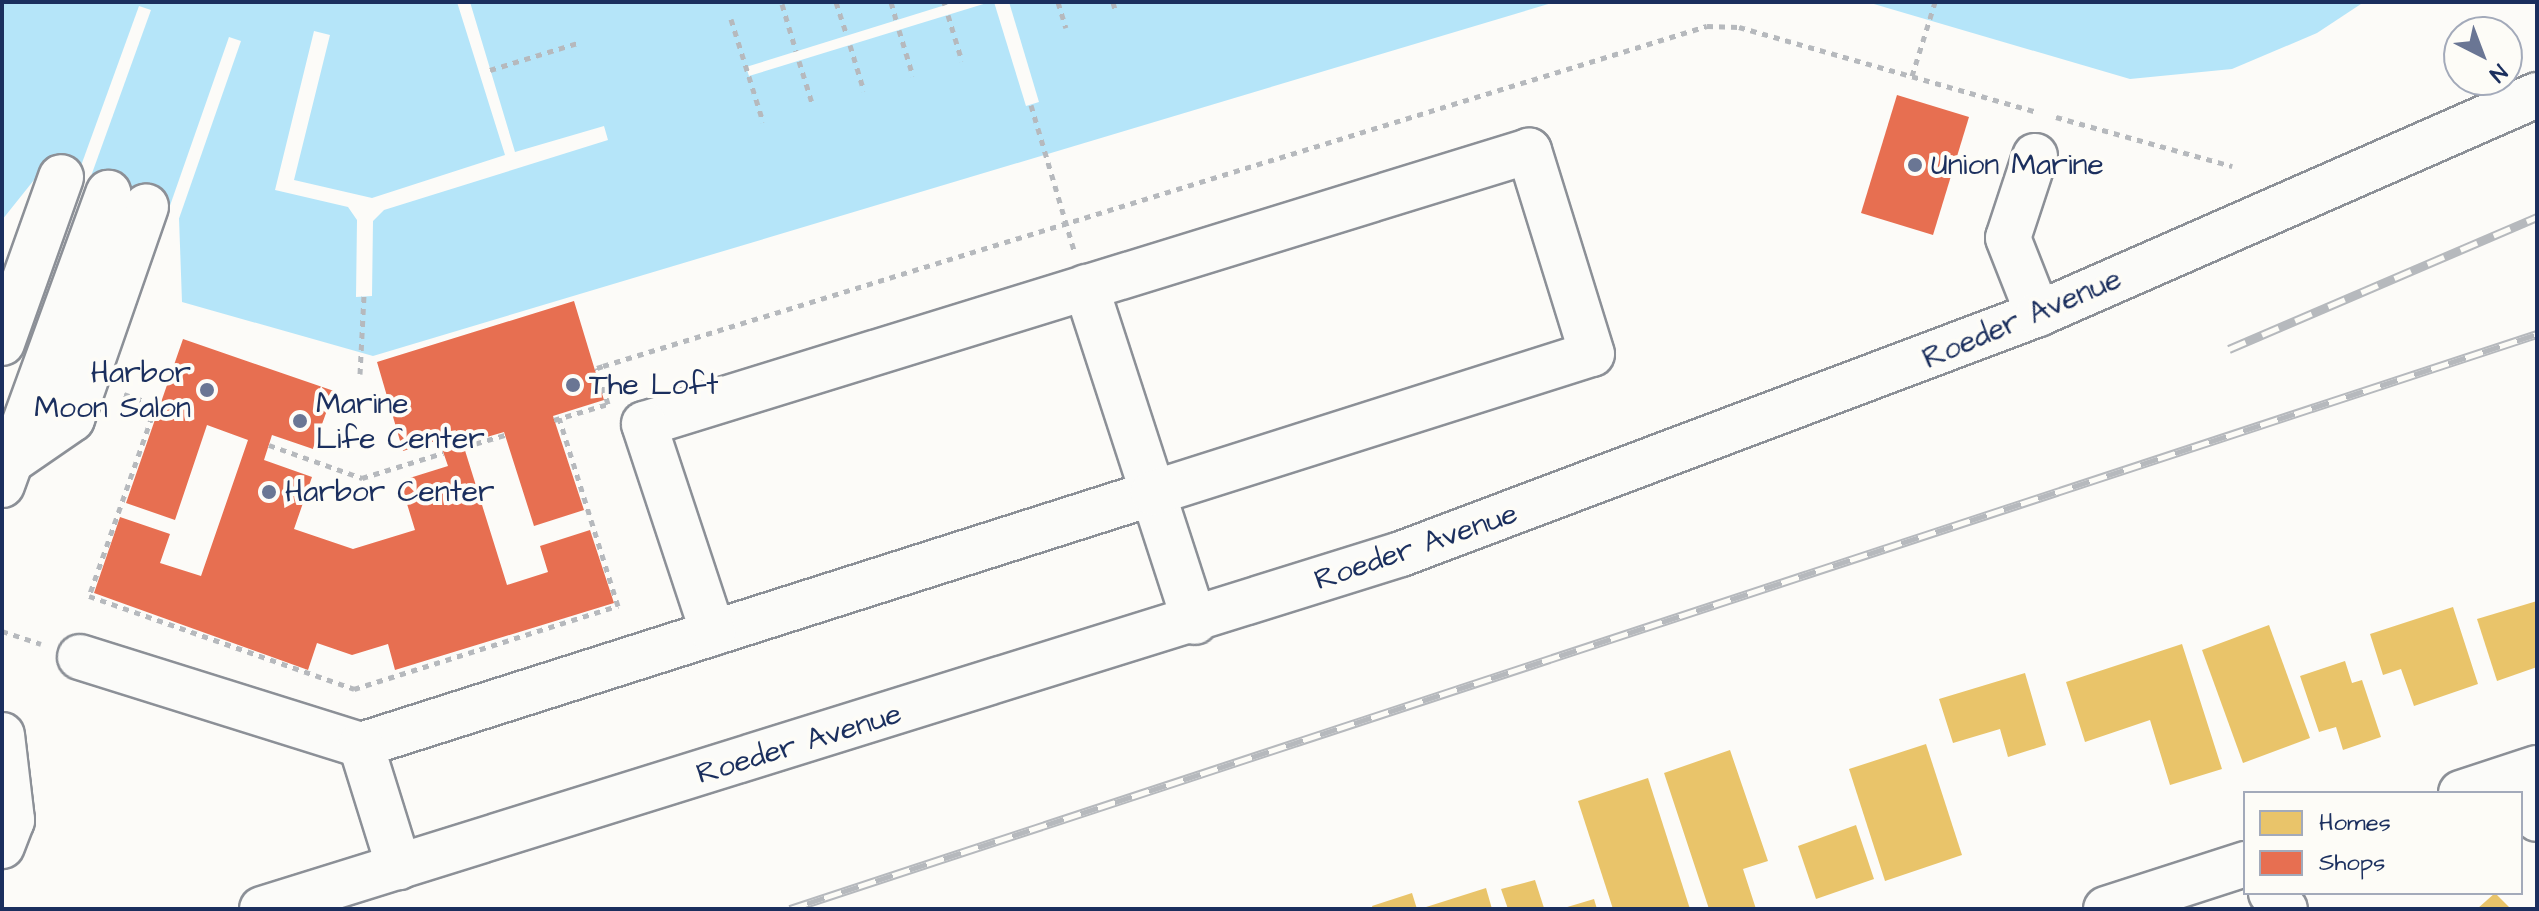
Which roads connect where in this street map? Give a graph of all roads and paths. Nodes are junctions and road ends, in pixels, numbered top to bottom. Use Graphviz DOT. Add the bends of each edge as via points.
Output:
graph roads {
  1 [pos="836,2"];
  2 [pos="891,2"];
  3 [pos="1058,2"];
  4 [pos="1113,2"];
  5 [pos="1935,2"];
  6 [pos="782,4"];
  7 [pos="1116,13"];
  8 [pos="948,15"];
  9 [pos="731,19"];
  10 [pos="896,20"];
  11 [pos="1066,28"];
  12 [pos="899,30"];
  13 [pos="847,35"];
  14 [pos="578,43"];
  15 [pos="850,45"];
  16 [pos="796,51"];
  17 [pos="799,61"];
  18 [pos="962,61"];
  19 [pos="490,70"];
  20 [pos="913,76"];
  21 [pos="1912,76"];
  22 [pos="864,91"];
  23 [pos="2537,95"];
  24 [pos="1031,105"];
  25 [pos="813,106"];
  26 [pos="763,122"];
  27 [pos="2035,156"];
  28 [pos="61,177"];
  29 [pos="127,200"];
  30 [pos="1065,222"];
  31 [pos="1086,287"];
  32 [pos="364,296"];
  33 [pos="2038,314"];
  34 [pos="2,343"];
  35 [pos="603,366"];
  36 [pos="360,374"];
  37 [pos="145,401"];
  38 [pos="505,435"];
  39 [pos="269,445"];
  40 [pos="464,447"];
  41 [pos="443,453"];
  42 [pos="5,461"];
  43 [pos="1153,493"];
  44 [pos="1195,622"];
  45 [pos="713,633"];
  46 [pos="80,657"];
  47 [pos="2,735"];
  48 [pos="361,745"];
  49 [pos="2518,785"];
  50 [pos="2475,791"];
  51 [pos="2523,794"];
  52 [pos="2537,819"];
  53 [pos="2,846"];
  54 [pos="2243,865"];
  55 [pos="399,867"];
  56 [pos="262,909"];
  57 [pos="2106,909"];
  1 -- 13 [label="path"];
  2 -- 10 [label="path"];
  3 -- 11 [label="path"];
  4 -- 7 [label="path"];
  5 -- 21 [label="path"];
  6 -- 16 [label="path"];
  8 -- 18 [label="path"];
  9 -- 26 [label="path"];
  12 -- 20 [label="path"];
  14 -- 19 [label="path"];
  15 -- 22 [label="path"];
  17 -- 25 [label="path"];
  23 -- 33 [label="street, Roeder Avenue"];
  24 -- 30 [label="path"];
  27 -- 33 [label="street" via="2008,238"];
  28 -- 34 [label="street"];
  29 -- 42 [label="street"];
  31 -- 43 [label="street"];
  31 -- 43 [label="street" via="1529,151 1592,354"];
  31 -- 45 [label="street" via="644,424"];
  32 -- 36 [label="path"];
  33 -- 44 [label="street, Roeder Avenue" via="1640,468"];
  35 -- 37 [label="path" via="597,368 608,404 556,419 618,606 354,689 89,596 158,406"];
  38 -- 40 [label="path"];
  39 -- 41 [label="path" via="362,478"];
  43 -- 44 [label="street"];
  43 -- 45 [label="street"];
  44 -- 55 [label="street, Roeder Avenue"];
  45 -- 48 [label="street"];
  46 -- 48 [label="street"];
  47 -- 53 [label="street" via="12,820"];
  48 -- 55 [label="street"];
  49 -- 50 [label="street"];
  51 -- 52 [label="street"];
  54 -- 57 [label="street"];
  55 -- 56 [label="street, Roeder Avenue"];
}
